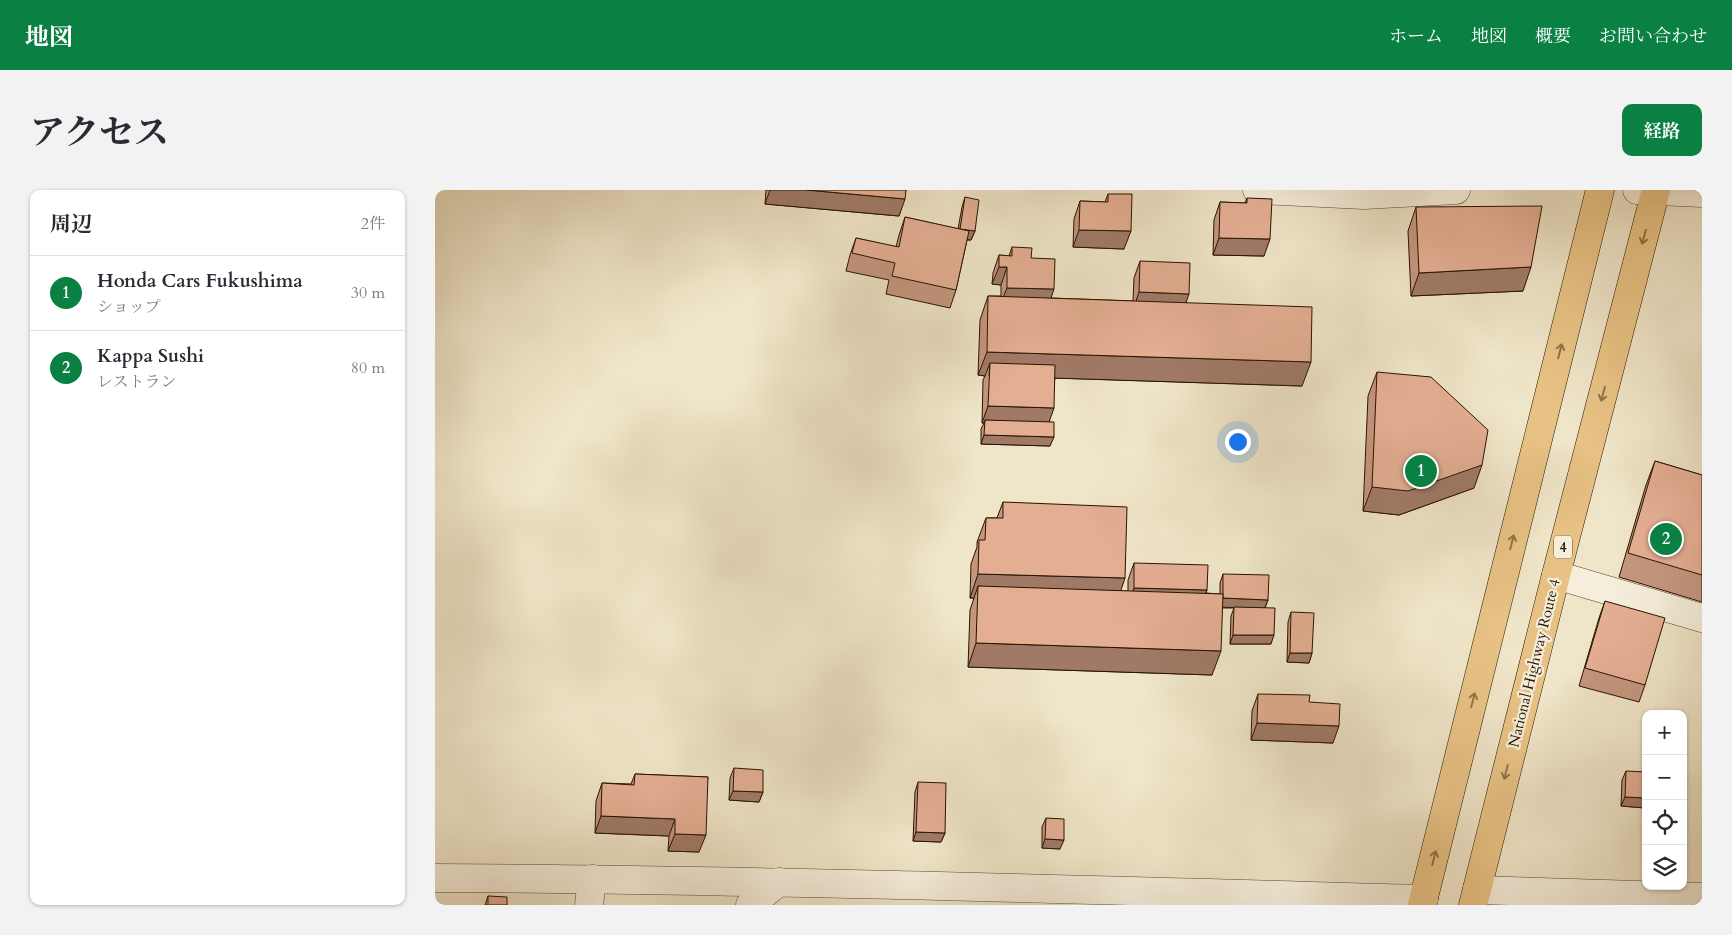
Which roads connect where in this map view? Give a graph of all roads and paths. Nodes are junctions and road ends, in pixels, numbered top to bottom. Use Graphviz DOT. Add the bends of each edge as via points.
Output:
graph roads {
  1 [pos="1257,190"];
  2 [pos="1456,190"];
  3 [pos="1600,190"];
  4 [pos="1650,190"];
  5 [pos="1702,193"];
  6 [pos="1556,575"];
  7 [pos="1702,618"];
  8 [pos="435,878"];
  9 [pos="779,882"];
  10 [pos="591,892"];
  11 [pos="1475,897"];
  12 [pos="1702,898"];
  13 [pos="1423,902"];
  14 [pos="750,905"];
  1 -- 2 [label="street" via="1364,195"];
  13 -- 3 [label="highway, one-way"];
  4 -- 5 [label="street"];
  4 -- 6 [label="highway, National Highway Route 4 / 4, one-way"];
  6 -- 7 [label="street"];
  6 -- 11 [label="highway, National Highway Route 4 / 4, one-way"];
  8 -- 10 [label="street"];
  9 -- 10 [label="street"];
  9 -- 13 [label="street"];
  9 -- 14 [label="street"];
  11 -- 12 [label="street"];
}
